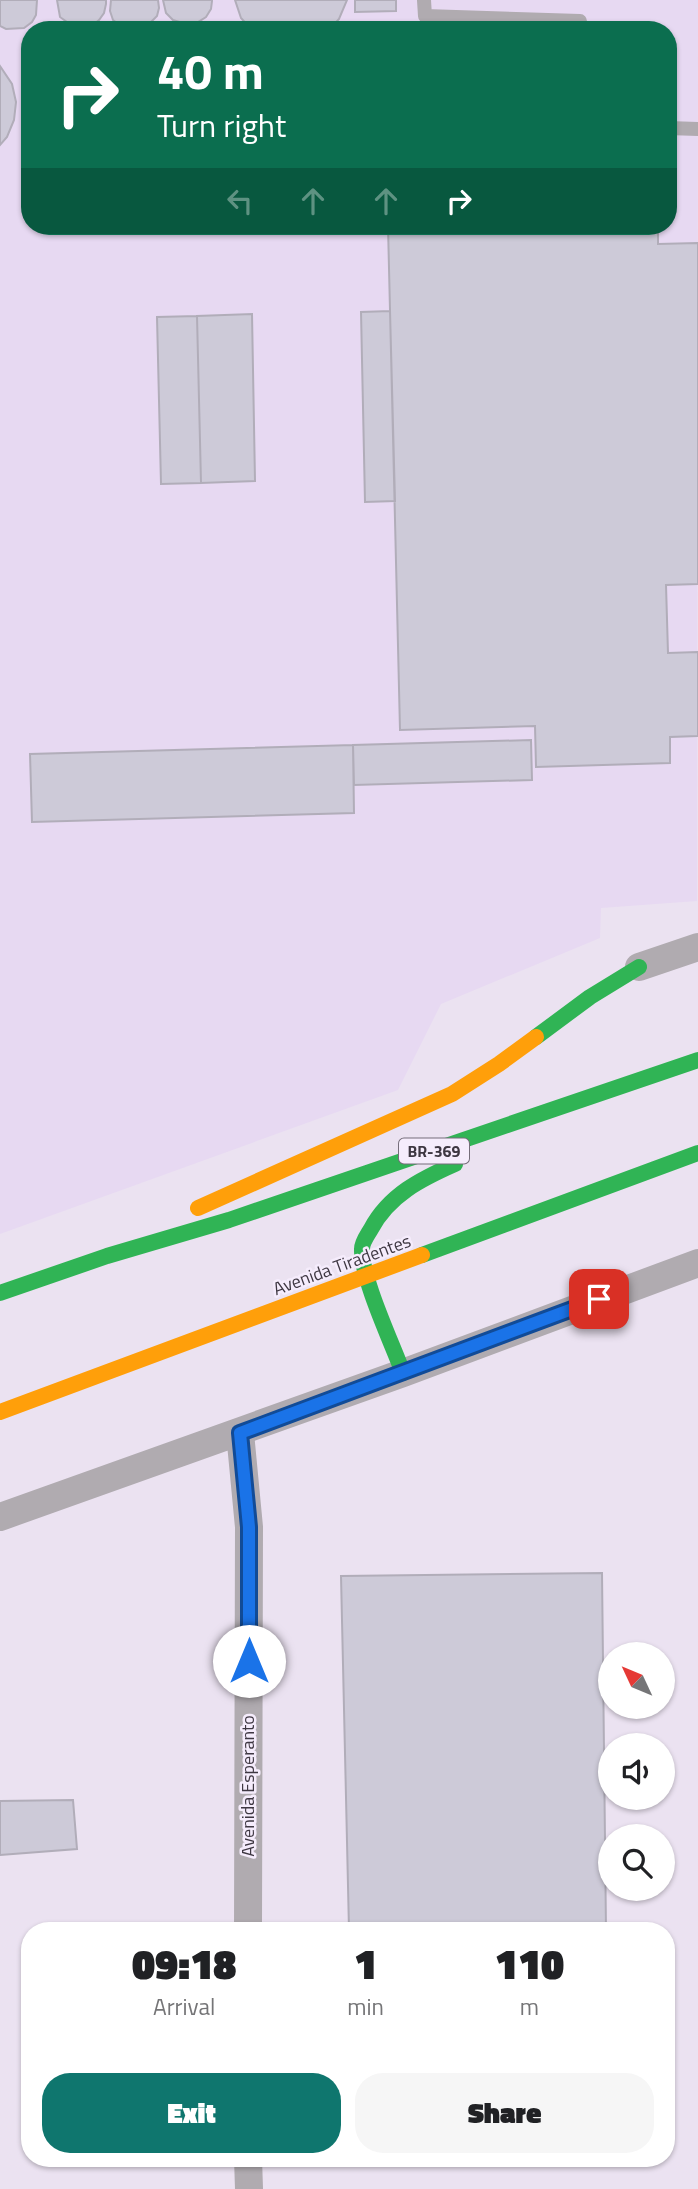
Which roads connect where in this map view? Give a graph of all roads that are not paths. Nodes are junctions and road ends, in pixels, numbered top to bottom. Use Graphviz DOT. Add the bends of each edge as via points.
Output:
graph roads {
  1 [pos="424,0"];
  2 [pos="579,21"];
  3 [pos="677,128"];
  4 [pos="698,129"];
  5 [pos="698,947"];
  6 [pos="639,967"];
  7 [pos="698,1060"];
  8 [pos="639,1082"];
  9 [pos="698,1153"];
  10 [pos="107,1256"];
  11 [pos="698,1263"];
  12 [pos="368,1276"];
  13 [pos="0,1293"];
  14 [pos="403,1373"];
  15 [pos="0,1412"];
  16 [pos="240,1433"];
  17 [pos="0,1517"];
  18 [pos="248,1922"];
  19 [pos="248,2167"];
  20 [pos="249,2189"];
  1 -- 2 [label="lane" via="425,16"];
  3 -- 4 [label="lane"];
  5 -- 6 [label="street"];
  6 -- 10 [label="highway" via="452,1094 212,1200"];
  7 -- 8 [label="highway, BR-369"];
  8 -- 10 [label="highway, BR-369" via="229,1220"];
  8 -- 12 [label="highway" via="423,1177 387,1203 371,1226 362,1247"];
  9 -- 12 [label="highway, Avenida Tiradentes"];
  10 -- 13 [label="highway, BR-369"];
  11 -- 14 [label="street"];
  12 -- 14 [label="highway"];
  12 -- 15 [label="highway, Avenida Tiradentes"];
  14 -- 16 [label="street"];
  16 -- 17 [label="street"];
  16 -- 18 [label="street, Avenida Esperanto" via="249,1527"];
  19 -- 20 [label="street"];
}
